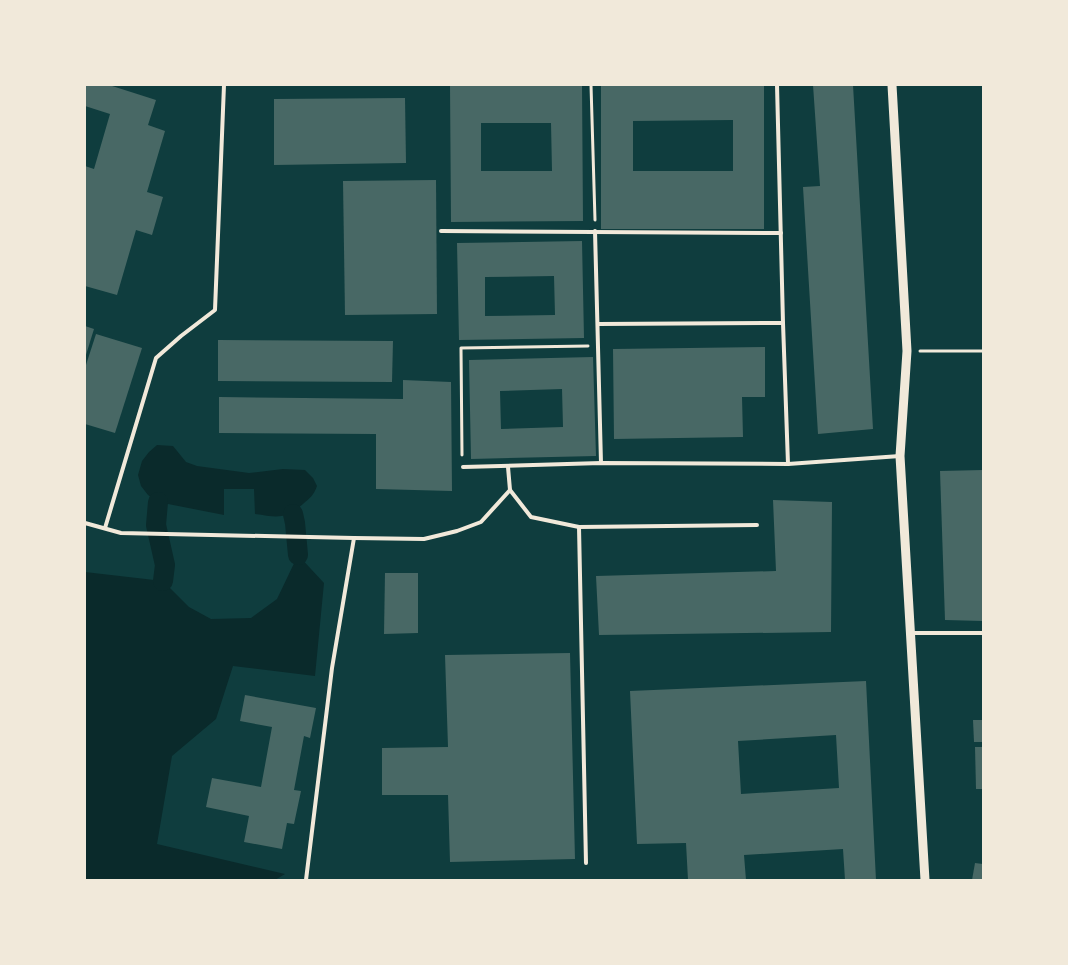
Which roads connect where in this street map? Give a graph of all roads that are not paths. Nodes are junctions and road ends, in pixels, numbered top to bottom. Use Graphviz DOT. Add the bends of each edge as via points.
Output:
graph roads {
  1 [pos="224,85"];
  2 [pos="778,85"];
  3 [pos="892,85"];
  4 [pos="441,231"];
  5 [pos="595,231"];
  6 [pos="780,233"];
  7 [pos="782,323"];
  8 [pos="598,324"];
  9 [pos="900,456"];
  10 [pos="601,463"];
  11 [pos="788,464"];
  12 [pos="508,466"];
  13 [pos="463,467"];
  14 [pos="510,490"];
  15 [pos="85,523"];
  16 [pos="757,525"];
  17 [pos="579,527"];
  18 [pos="105,528"];
  19 [pos="354,538"];
  20 [pos="910,633"];
  21 [pos="983,633"];
  22 [pos="586,863"];
  23 [pos="306,880"];
  24 [pos="925,880"];
  1 -- 18 [label="lane" via="215,310 156,358"];
  2 -- 6 [label="lane"];
  3 -- 9 [label="street" via="907,351"];
  4 -- 5 [label="lane"];
  5 -- 6 [label="lane"];
  5 -- 8 [label="lane"];
  6 -- 7 [label="lane"];
  7 -- 8 [label="lane"];
  7 -- 11 [label="lane"];
  8 -- 10 [label="lane"];
  9 -- 11 [label="lane"];
  9 -- 20 [label="street"];
  10 -- 11 [label="lane"];
  10 -- 12 [label="lane"];
  12 -- 13 [label="lane"];
  12 -- 14 [label="lane"];
  14 -- 17 [label="lane" via="531,517"];
  14 -- 19 [label="lane" via="481,522 457,531 424,540"];
  15 -- 18 [label="lane"];
  16 -- 17 [label="lane"];
  17 -- 22 [label="lane"];
  18 -- 19 [label="lane" via="121,533"];
  19 -- 23 [label="lane" via="332,668"];
  20 -- 21 [label="lane"];
  20 -- 24 [label="street"];
}
